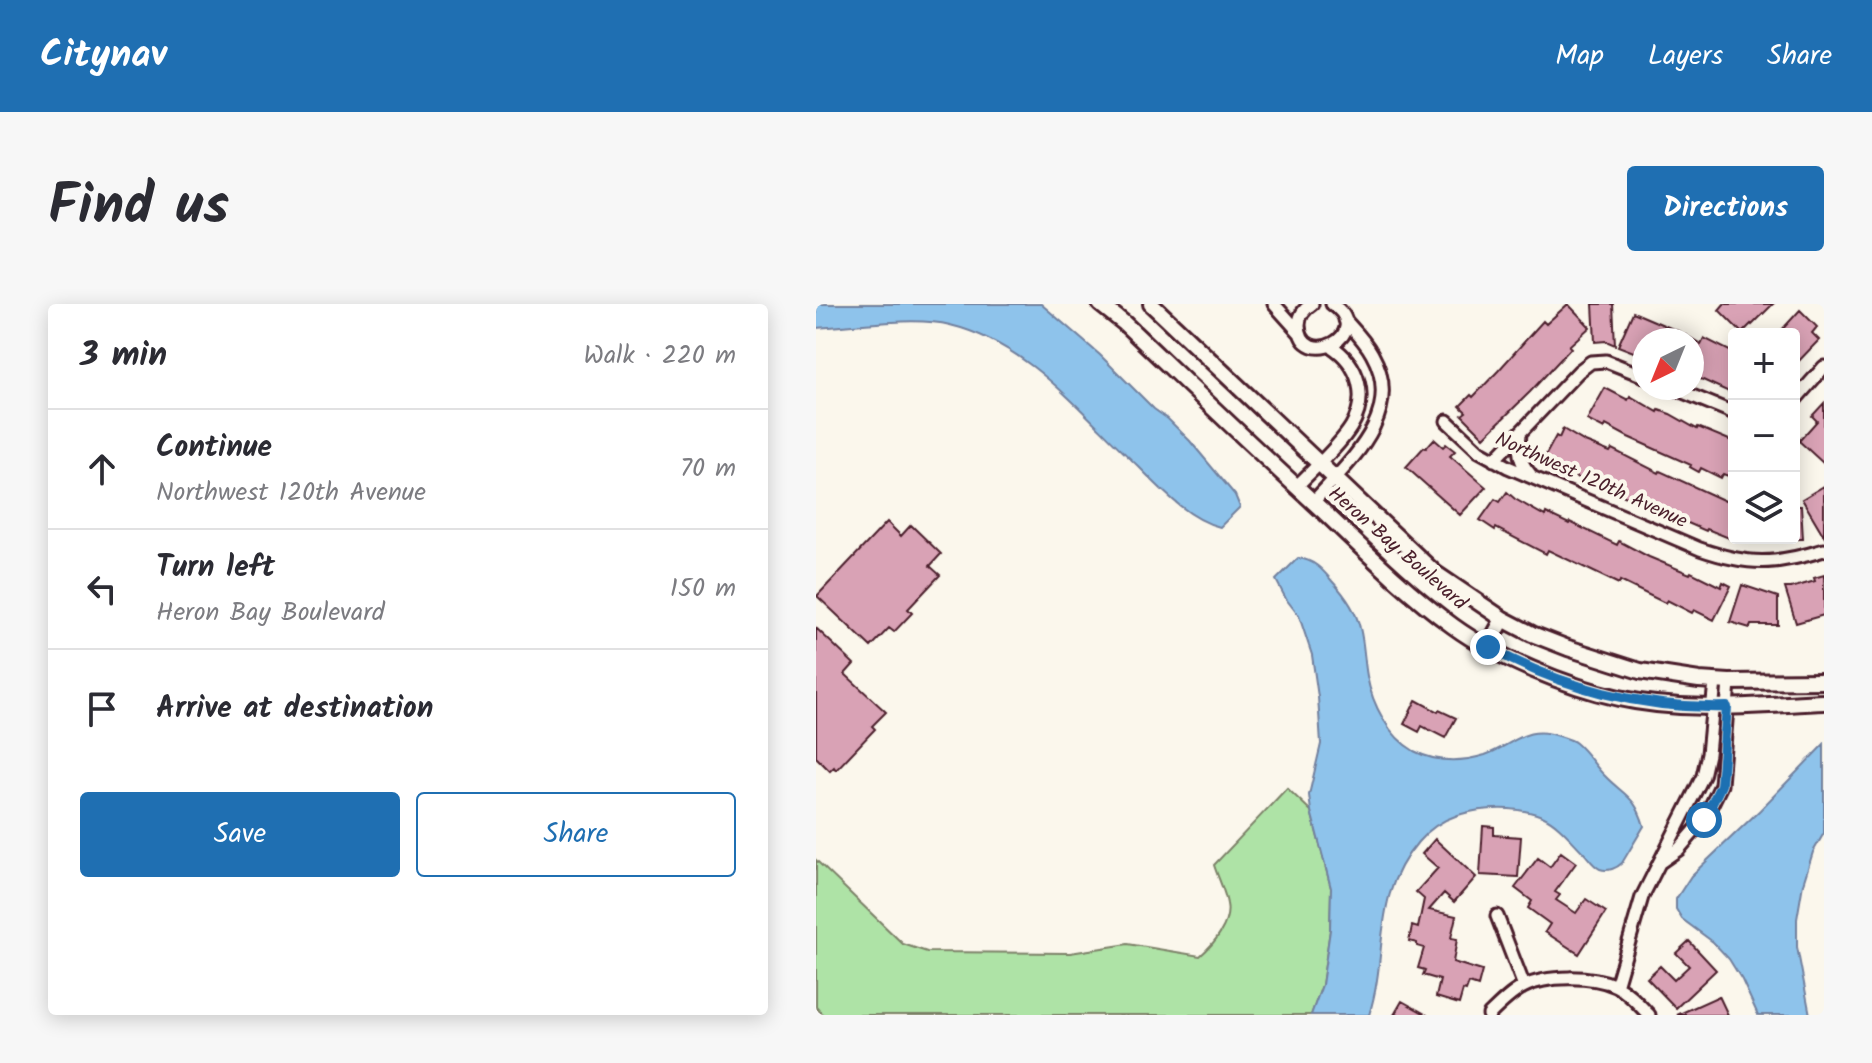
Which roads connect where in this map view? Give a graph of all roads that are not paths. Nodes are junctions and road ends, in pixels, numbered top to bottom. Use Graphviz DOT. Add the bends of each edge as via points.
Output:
graph roads {
  1 [pos="1100,304"];
  2 [pos="1151,304"];
  3 [pos="1275,304"];
  4 [pos="1310,306"];
  5 [pos="1340,309"];
  6 [pos="1301,333"];
  7 [pos="1331,346"];
  8 [pos="1824,367"];
  9 [pos="1632,371"];
  10 [pos="1702,400"];
  11 [pos="1795,400"];
  12 [pos="1728,411"];
  13 [pos="1447,421"];
  14 [pos="1520,433"];
  15 [pos="1494,460"];
  16 [pos="1319,463"];
  17 [pos="1534,477"];
  18 [pos="1335,478"];
  19 [pos="1296,487"];
  20 [pos="1313,502"];
  21 [pos="1824,550"];
  22 [pos="1503,619"];
  23 [pos="1488,647"];
  24 [pos="1824,681"];
  25 [pos="1722,682"];
  26 [pos="1824,702"];
  27 [pos="1719,707"];
  28 [pos="1658,864"];
  29 [pos="1497,916"];
  30 [pos="1524,986"];
  31 [pos="1616,986"];
  32 [pos="1489,1015"];
  33 [pos="1649,1015"];
  1 -- 19 [label="street, Heron Bay Boulevard"];
  2 -- 16 [label="street, Heron Bay Boulevard"];
  3 -- 4 [label="street"];
  3 -- 6 [label="street"];
  4 -- 6 [label="street" via="1300,319"];
  5 -- 7 [label="street" via="1344,332"];
  5 -- 18 [label="street" via="1372,355 1381,399 1369,438"];
  6 -- 7 [label="street" via="1316,347"];
  7 -- 16 [label="street" via="1352,365 1360,393 1352,425"];
  8 -- 11 [label="street"];
  9 -- 14 [label="street" via="1606,361 1591,362"];
  10 -- 12 [label="street"];
  13 -- 15 [label="street, Northwest 120th Avenue"];
  14 -- 15 [label="street"];
  14 -- 17 [label="street" via="1519,456"];
  15 -- 17 [label="street, Northwest 120th Avenue"];
  16 -- 18 [label="street, Heron Bay Boulevard"];
  16 -- 19 [label="street"];
  17 -- 21 [label="street, Northwest 120th Avenue" via="1728,558 1775,561"];
  18 -- 20 [label="street"];
  18 -- 22 [label="street, Heron Bay Boulevard" via="1435,573"];
  19 -- 20 [label="street, Heron Bay Boulevard"];
  20 -- 23 [label="street, Heron Bay Boulevard" via="1418,599"];
  22 -- 23 [label="street"];
  22 -- 25 [label="street, Heron Bay Boulevard" via="1568,648 1640,671"];
  23 -- 27 [label="street, Heron Bay Boulevard" via="1552,677 1619,698"];
  24 -- 25 [label="street, Heron Bay Boulevard"];
  25 -- 27 [label="street"];
  26 -- 27 [label="street, Heron Bay Boulevard"];
  27 -- 28 [label="street" via="1703,776"];
  27 -- 28 [label="street" via="1721,785 1704,820"];
  28 -- 31 [label="street" via="1642,897"];
  29 -- 30 [label="street"];
  30 -- 31 [label="street" via="1563,977"];
  30 -- 32 [label="street"];
  31 -- 33 [label="street"];
}
